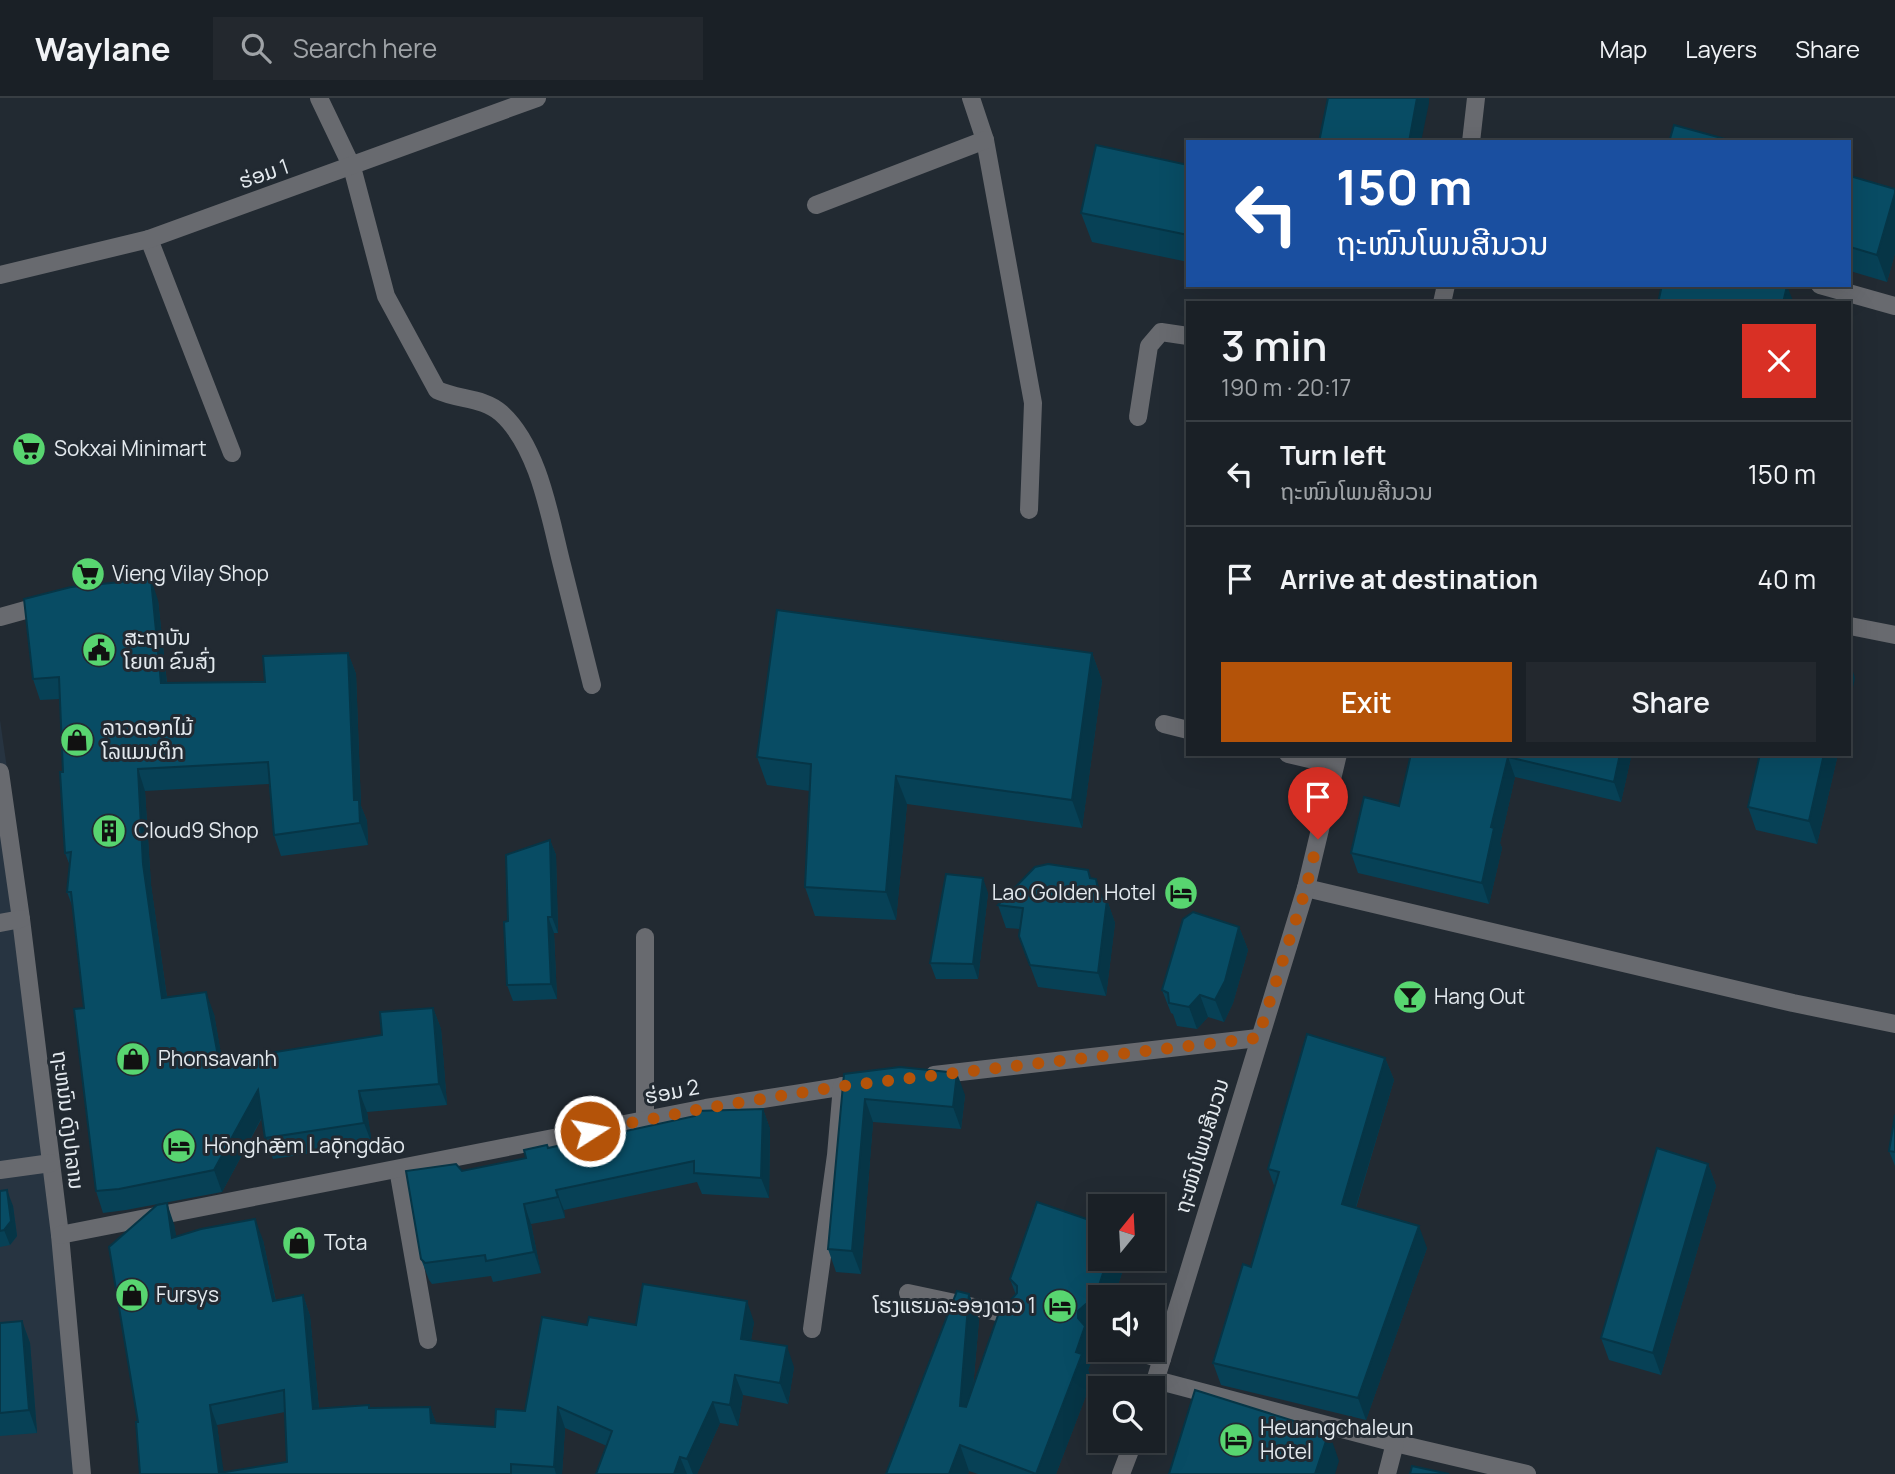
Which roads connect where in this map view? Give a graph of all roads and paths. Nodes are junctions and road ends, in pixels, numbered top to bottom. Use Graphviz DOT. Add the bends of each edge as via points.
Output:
graph roads {
  1 [pos="319,98"];
  2 [pos="537,98"];
  3 [pos="971,98"];
  4 [pos="1476,98"];
  5 [pos="985,140"];
  6 [pos="1472,140"];
  7 [pos="352,167"];
  8 [pos="816,205"];
  9 [pos="149,239"];
  10 [pos="0,275"];
  11 [pos="1827,287"];
  12 [pos="1895,306"];
  13 [pos="1186,336"];
  14 [pos="1138,417"];
  15 [pos="232,453"];
  16 [pos="1029,510"];
  17 [pos="62,600"];
  18 [pos="0,617"];
  19 [pos="1851,626"];
  20 [pos="1895,635"];
  21 [pos="592,685"];
  22 [pos="1164,724"];
  23 [pos="1186,730"];
  24 [pos="1305,756"];
  25 [pos="1337,760"];
  26 [pos="0,772"];
  27 [pos="1306,888"];
  28 [pos="21,919"];
  29 [pos="0,923"];
  30 [pos="645,937"];
  31 [pos="1895,1024"];
  32 [pos="1258,1038"];
  33 [pos="912,1078"];
  34 [pos="884,1081"];
  35 [pos="842,1086"];
  36 [pos="645,1120"];
  37 [pos="51,1163"];
  38 [pos="398,1168"];
  39 [pos="0,1170"];
  40 [pos="60,1236"];
  41 [pos="908,1293"];
  42 [pos="1016,1316"];
  43 [pos="812,1329"];
  44 [pos="428,1340"];
  45 [pos="1165,1352"];
  46 [pos="1165,1387"];
  47 [pos="1395,1443"];
  48 [pos="1128,1453"];
  49 [pos="82,1474"];
  50 [pos="1121,1474"];
  51 [pos="1387,1474"];
  52 [pos="1527,1474"];
  1 -- 7 [label="street"];
  2 -- 7 [label="street, ຮ່ອມ 1"];
  3 -- 5 [label="street"];
  4 -- 6 [label="street"];
  5 -- 8 [label="street"];
  5 -- 16 [label="street" via="1033,403"];
  7 -- 9 [label="street, ຮ່ອມ 1"];
  7 -- 21 [label="street" via="386,296 437,390 491,406 522,439 541,485"];
  9 -- 10 [label="street, ຮ່ອມ 1"];
  9 -- 15 [label="street"];
  11 -- 12 [label="street"];
  13 -- 14 [label="street" via="1161,332 1149,346"];
  17 -- 18 [label="street"];
  19 -- 20 [label="street"];
  22 -- 23 [label="street"];
  24 -- 25 [label="street"];
  25 -- 27 [label="street, ຖະໜົນໂພນສີນວນ"];
  26 -- 28 [label="street, ຖະຫນົນ ດົງປາລານ"];
  27 -- 31 [label="street"];
  27 -- 32 [label="street, ຖະໜົນໂພນສີນວນ"];
  28 -- 29 [label="street"];
  28 -- 37 [label="street, ຖະຫນົນ ດົງປາລານ"];
  30 -- 36 [label="street"];
  32 -- 33 [label="street"];
  32 -- 45 [label="street, ຖະໜົນໂພນສີນວນ"];
  34 -- 35 [label="street, ຮ່ອມ 2"];
  35 -- 36 [label="street, ຮ່ອມ 2"];
  35 -- 43 [label="street"];
  36 -- 38 [label="street, ຮ່ອມ 2"];
  37 -- 39 [label="street"];
  37 -- 40 [label="street, ຖະຫນົນ ດົງປາລານ"];
  38 -- 40 [label="street, ຮ່ອມ 2"];
  38 -- 44 [label="street"];
  40 -- 49 [label="street, ຖະຫນົນ ດົງປາລານ"];
  41 -- 42 [label="street"];
  46 -- 47 [label="street"];
  47 -- 51 [label="street"];
  47 -- 52 [label="street"];
  48 -- 50 [label="street"];
}
